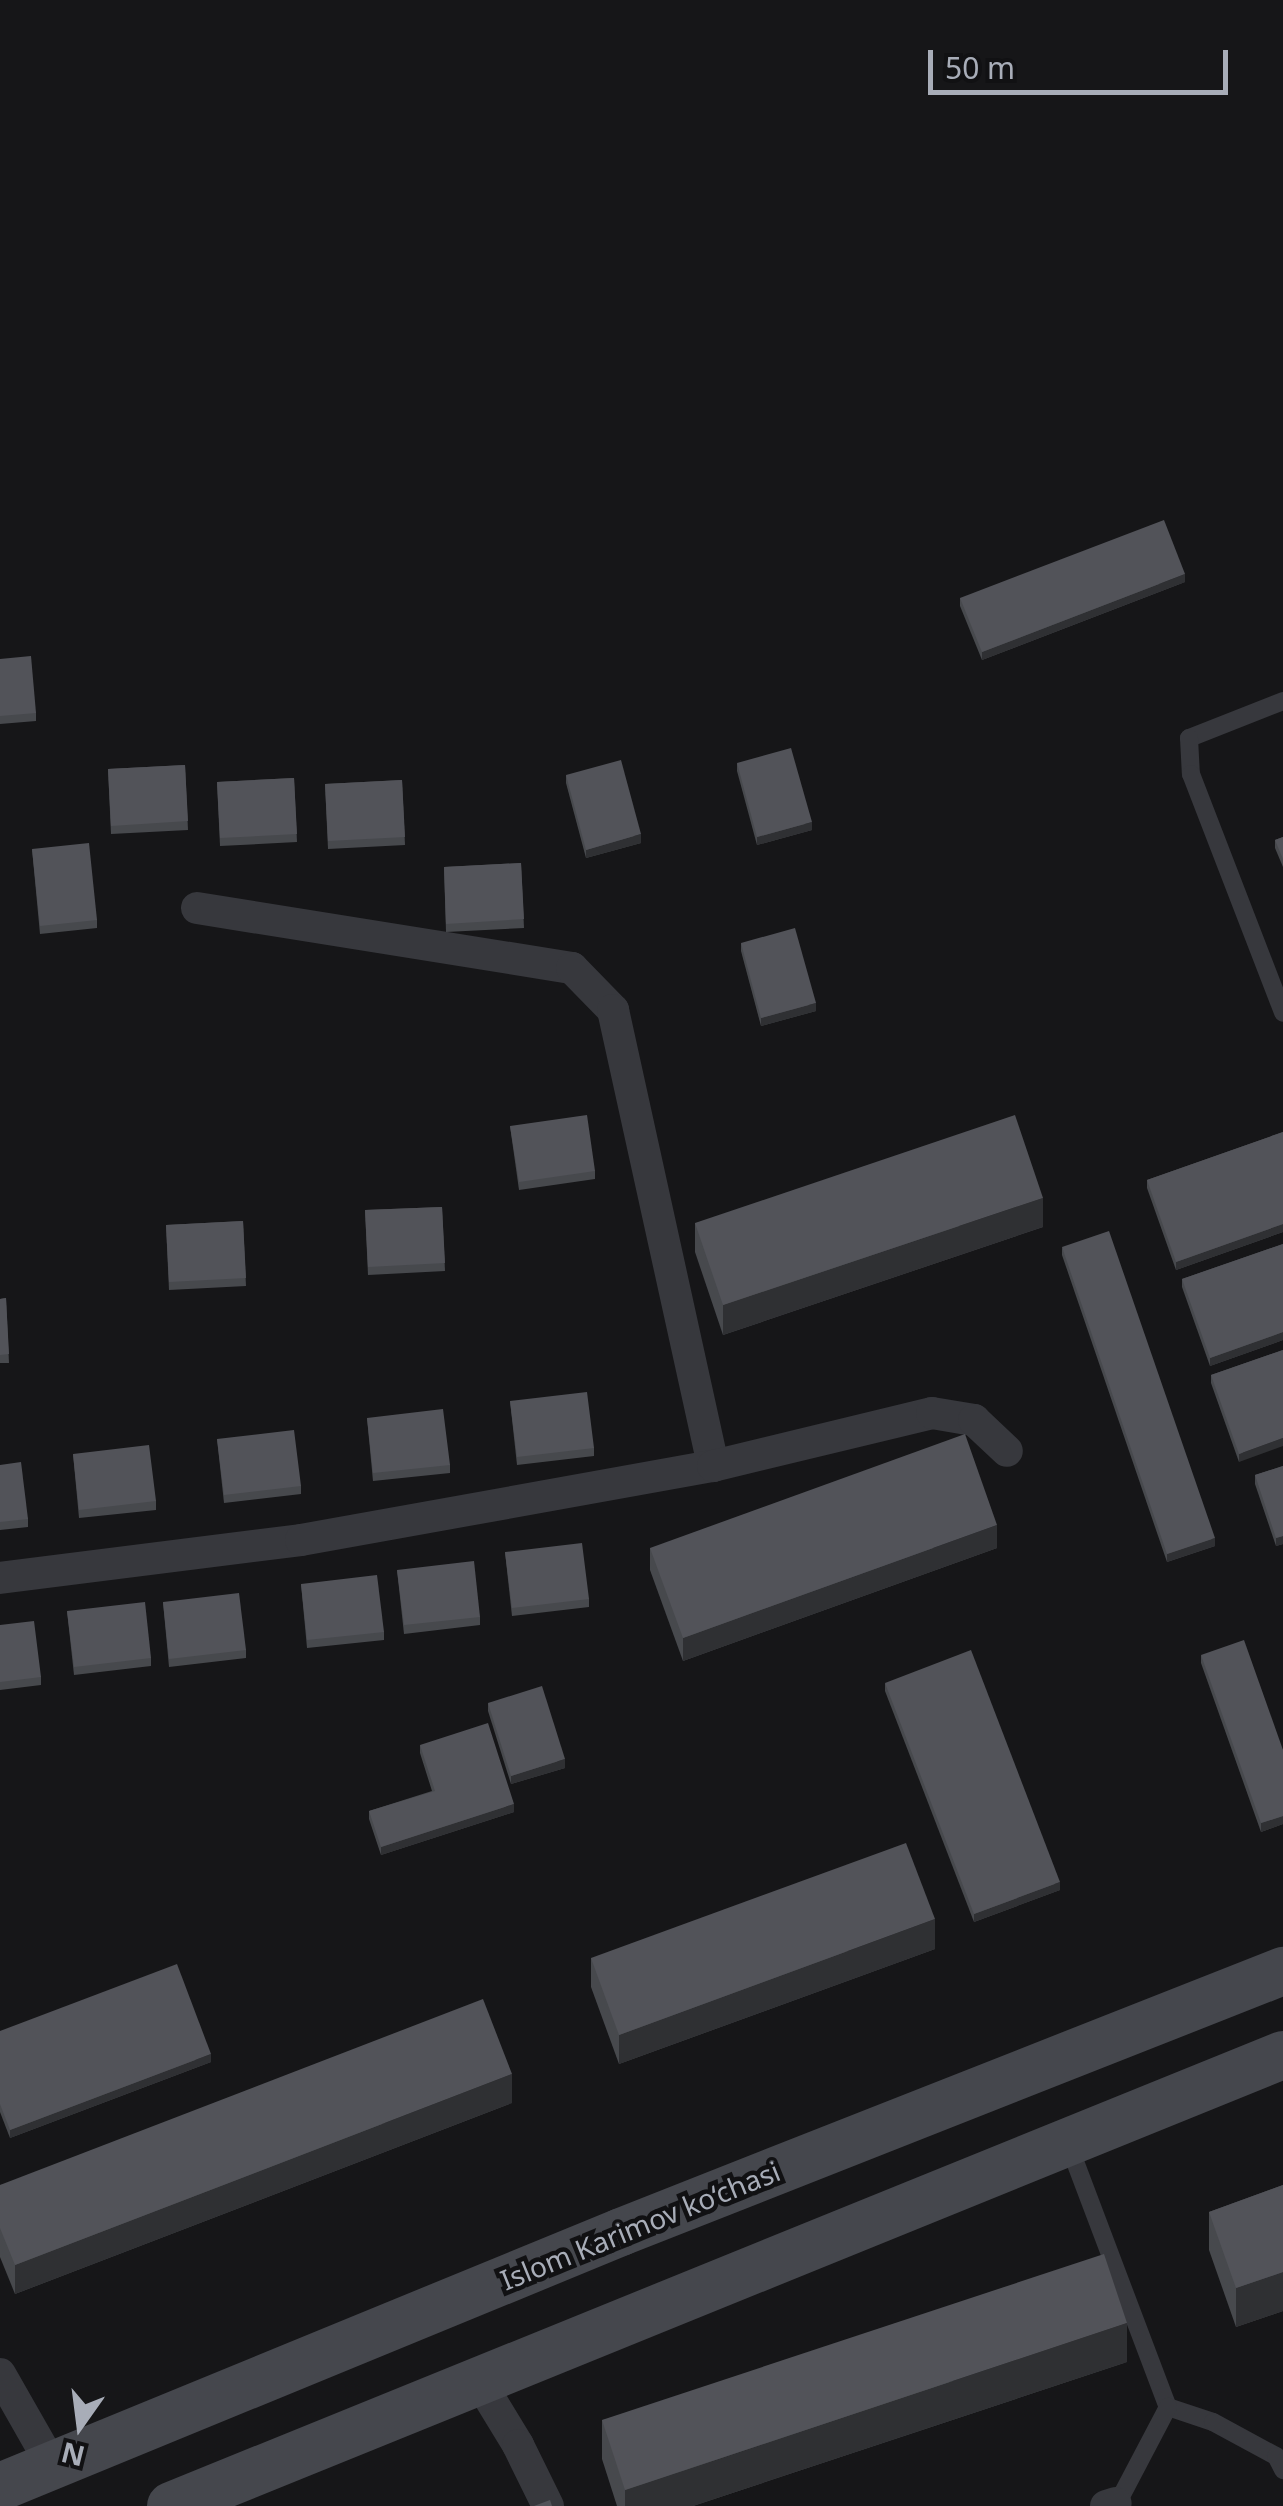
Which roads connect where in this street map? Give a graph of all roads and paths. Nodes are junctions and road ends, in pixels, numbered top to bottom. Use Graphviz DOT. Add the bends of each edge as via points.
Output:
graph roads {
  1 [pos="1283,701"];
  2 [pos="197,908"];
  3 [pos="1283,1012"];
  4 [pos="1007,1451"];
  5 [pos="713,1466"];
  6 [pos="0,1578"];
  7 [pos="1283,1972"];
  8 [pos="1283,2056"];
  9 [pos="1068,2143"];
  10 [pos="0,2374"];
  11 [pos="479,2381"];
  12 [pos="1168,2407"];
  13 [pos="1283,2470"];
  14 [pos="22,2485"];
  15 [pos="1113,2505"];
  16 [pos="171,2506"];
  17 [pos="548,2506"];
  1 -- 3 [label="lane" via="1189,738 1192,774"];
  2 -- 5 [label="street" via="572,968 613,1010"];
  4 -- 5 [label="street" via="974,1420 932,1413"];
  5 -- 6 [label="street" via="301,1540"];
  7 -- 14 [label="main road, Islom Karimov ko‘chasi" via="676,2210"];
  8 -- 9 [label="main road"];
  9 -- 11 [label="main road"];
  9 -- 12 [label="lane"];
  10 -- 14 [label="street"];
  11 -- 16 [label="main road"];
  11 -- 17 [label="street"];
  12 -- 13 [label="lane" via="1276,2456"];
  12 -- 15 [label="lane"];
}
